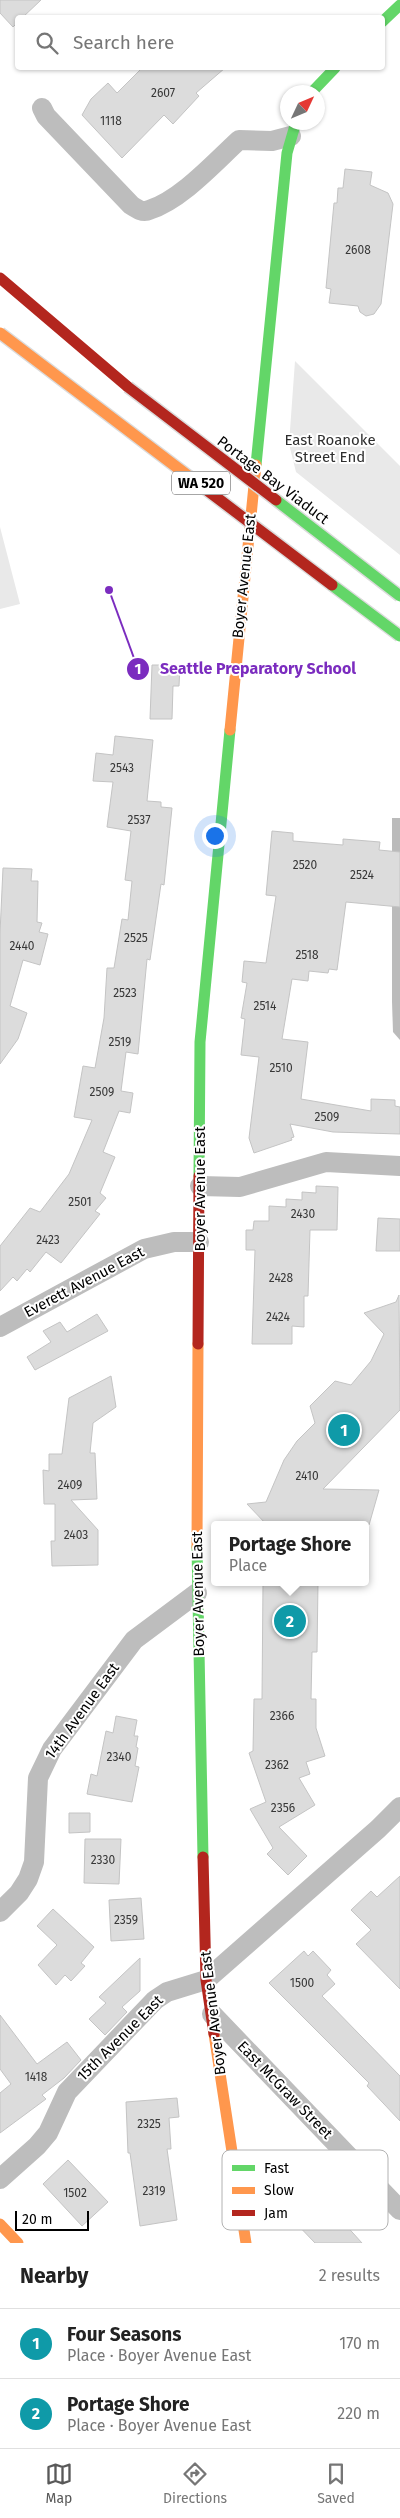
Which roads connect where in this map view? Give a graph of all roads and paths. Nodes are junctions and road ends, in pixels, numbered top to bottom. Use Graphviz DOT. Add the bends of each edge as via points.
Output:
graph roads {
  1 [pos="400,5"];
  2 [pos="385,19"];
  3 [pos="333,70"];
  4 [pos="319,85"];
  5 [pos="42,108"];
  6 [pos="292,130"];
  7 [pos="294,130"];
  8 [pos="0,278"];
  9 [pos="0,333"];
  10 [pos="400,596"];
  11 [pos="400,636"];
  12 [pos="400,1166"];
  13 [pos="200,1186"];
  14 [pos="199,1242"];
  15 [pos="0,1327"];
  16 [pos="197,1593"];
  17 [pos="400,1807"];
  18 [pos="0,1912"];
  19 [pos="206,1980"];
  20 [pos="212,2014"];
  21 [pos="232,2150"];
  22 [pos="342,2150"];
  23 [pos="0,2179"];
  24 [pos="388,2197"];
  25 [pos="400,2210"];
  26 [pos="0,2224"];
  27 [pos="244,2230"];
  28 [pos="18,2243"];
  29 [pos="246,2243"];
  1 -- 2 [label="main road"];
  3 -- 4 [label="main road"];
  5 -- 6 [label="street, Boyer Avenue East" via="131,205 148,211 178,195 239,140 272,141"];
  7 -- 13 [label="main road, Boyer Avenue East" via="287,153 265,359 203,998"];
  8 -- 10 [label="main road, Portage Bay Viaduct / WA 520, bridge" via="128,387"];
  9 -- 11 [label="main road, WA 520, bridge"];
  12 -- 13 [label="street" via="326,1162 240,1187"];
  13 -- 14 [label="main road, Boyer Avenue East"];
  14 -- 15 [label="street, Everett Avenue East" via="174,1242 144,1249"];
  14 -- 16 [label="main road, Boyer Avenue East"];
  16 -- 18 [label="street, 14th Avenue East" via="134,1640 52,1749 38,1778 34,1862 19,1893"];
  16 -- 19 [label="main road, Boyer Avenue East"];
  17 -- 19 [label="street, 15th Avenue East"];
  19 -- 20 [label="main road, Boyer Avenue East"];
  19 -- 23 [label="street, 15th Avenue East" via="167,1992 154,2000 67,2092 48,2133"];
  20 -- 21 [label="main road, Boyer Avenue East"];
  20 -- 22 [label="street, East McGraw Street"];
  24 -- 25 [label="street, East McGraw Street"];
  26 -- 28 [label="main road"];
  27 -- 29 [label="main road, Boyer Avenue East"];
}
